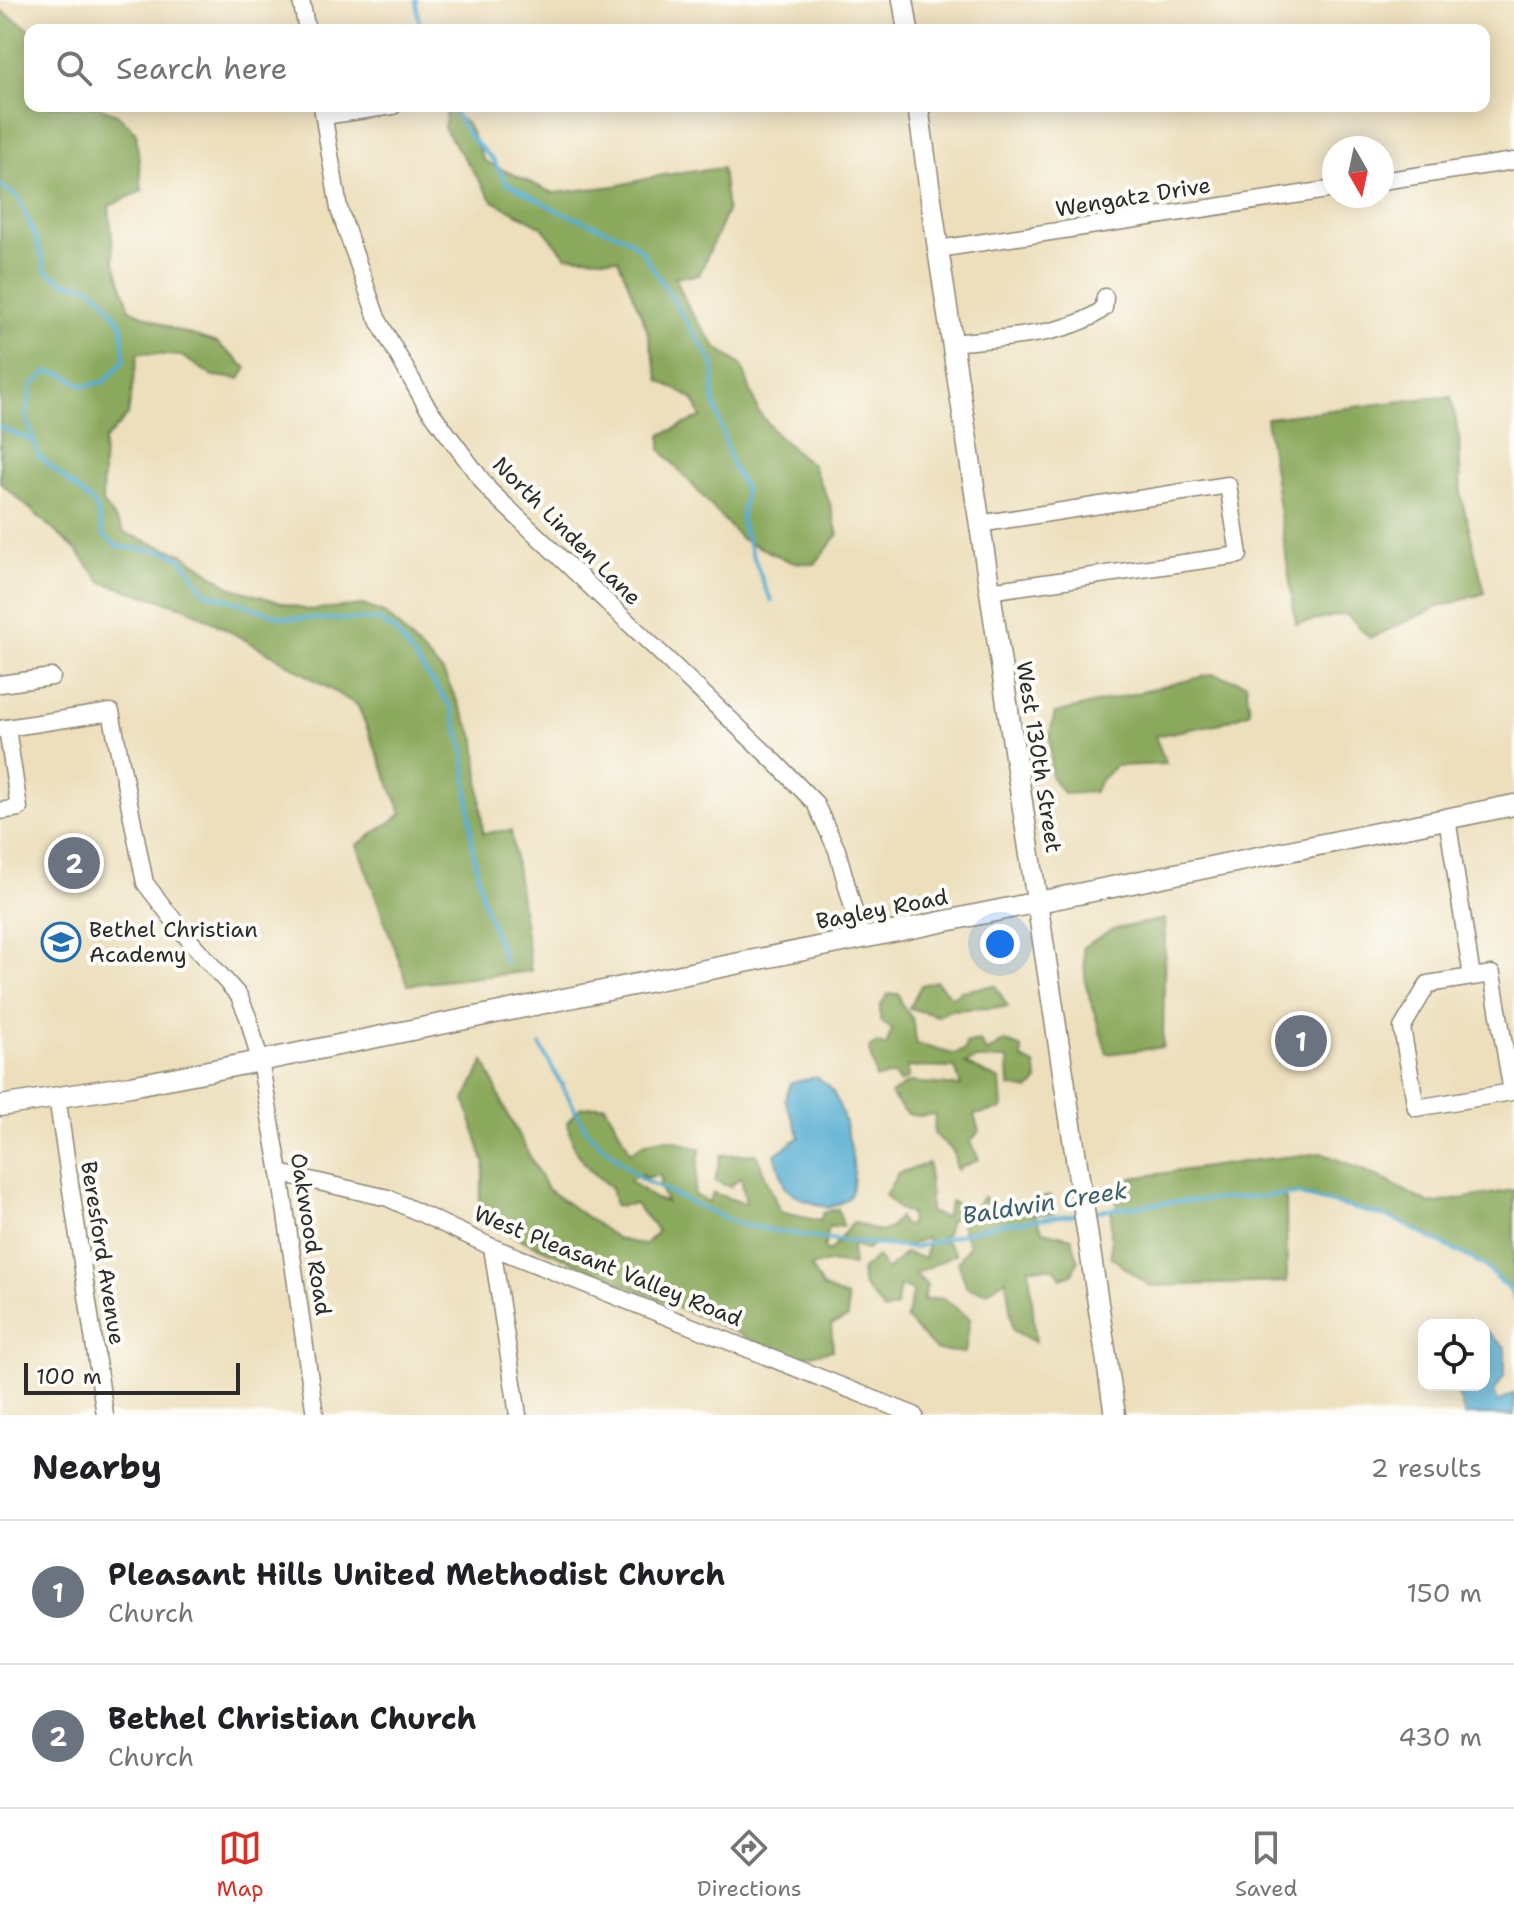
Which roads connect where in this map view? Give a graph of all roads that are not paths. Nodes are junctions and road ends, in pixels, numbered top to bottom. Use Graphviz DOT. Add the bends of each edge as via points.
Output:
graph roads {
  1 [pos="301,0"];
  2 [pos="903,0"];
  3 [pos="306,24"];
  4 [pos="905,24"];
  5 [pos="323,112"];
  6 [pos="919,112"];
  7 [pos="1514,161"];
  8 [pos="1394,179"];
  9 [pos="1322,191"];
  10 [pos="938,249"];
  11 [pos="1105,297"];
  12 [pos="952,343"];
  13 [pos="979,524"];
  14 [pos="989,591"];
  15 [pos="52,677"];
  16 [pos="0,684"];
  17 [pos="4,729"];
  18 [pos="1514,805"];
  19 [pos="0,811"];
  20 [pos="1447,818"];
  21 [pos="1037,903"];
  22 [pos="861,937"];
  23 [pos="1472,977"];
  24 [pos="260,1061"];
  25 [pos="57,1097"];
  26 [pos="0,1106"];
  27 [pos="280,1173"];
  28 [pos="492,1247"];
  29 [pos="105,1415"];
  30 [pos="315,1415"];
  31 [pos="518,1415"];
  32 [pos="914,1415"];
  33 [pos="1115,1415"];
  1 -- 3 [label="street"];
  2 -- 4 [label="main road"];
  5 -- 22 [label="street, North Linden Lane" via="339,209 377,318 426,405 489,490 815,803 837,850"];
  6 -- 10 [label="main road, West 130th Street"];
  7 -- 8 [label="street"];
  9 -- 10 [label="street, Wengatz Drive"];
  10 -- 12 [label="main road, West 130th Street"];
  11 -- 12 [label="street" via="1104,308 1084,322"];
  12 -- 13 [label="main road, West 130th Street"];
  13 -- 14 [label="main road, West 130th Street"];
  13 -- 14 [label="street" via="1228,485 1231,499 1239,555"];
  14 -- 21 [label="main road, West 130th Street"];
  15 -- 16 [label="street"];
  17 -- 19 [label="street" via="19,808"];
  17 -- 24 [label="street, Oakwood Road" via="111,712 145,883 239,996"];
  18 -- 20 [label="main road, Bagley Road"];
  20 -- 21 [label="main road, Bagley Road"];
  20 -- 23 [label="street"];
  21 -- 22 [label="main road, Bagley Road"];
  21 -- 33 [label="main road, West 130th Street"];
  22 -- 24 [label="main road, Bagley Road"];
  23 -- 23 [label="street" via="1492,974 1512,1092 1416,1108 1402,1028 1428,984"];
  24 -- 25 [label="main road"];
  24 -- 27 [label="street, Oakwood Road"];
  25 -- 26 [label="main road"];
  25 -- 29 [label="street, Beresford Avenue"];
  27 -- 28 [label="street, West Pleasant Valley Road" via="388,1198"];
  27 -- 30 [label="street, Oakwood Road"];
  28 -- 31 [label="street"];
  28 -- 32 [label="street, West Pleasant Valley Road"];
}
